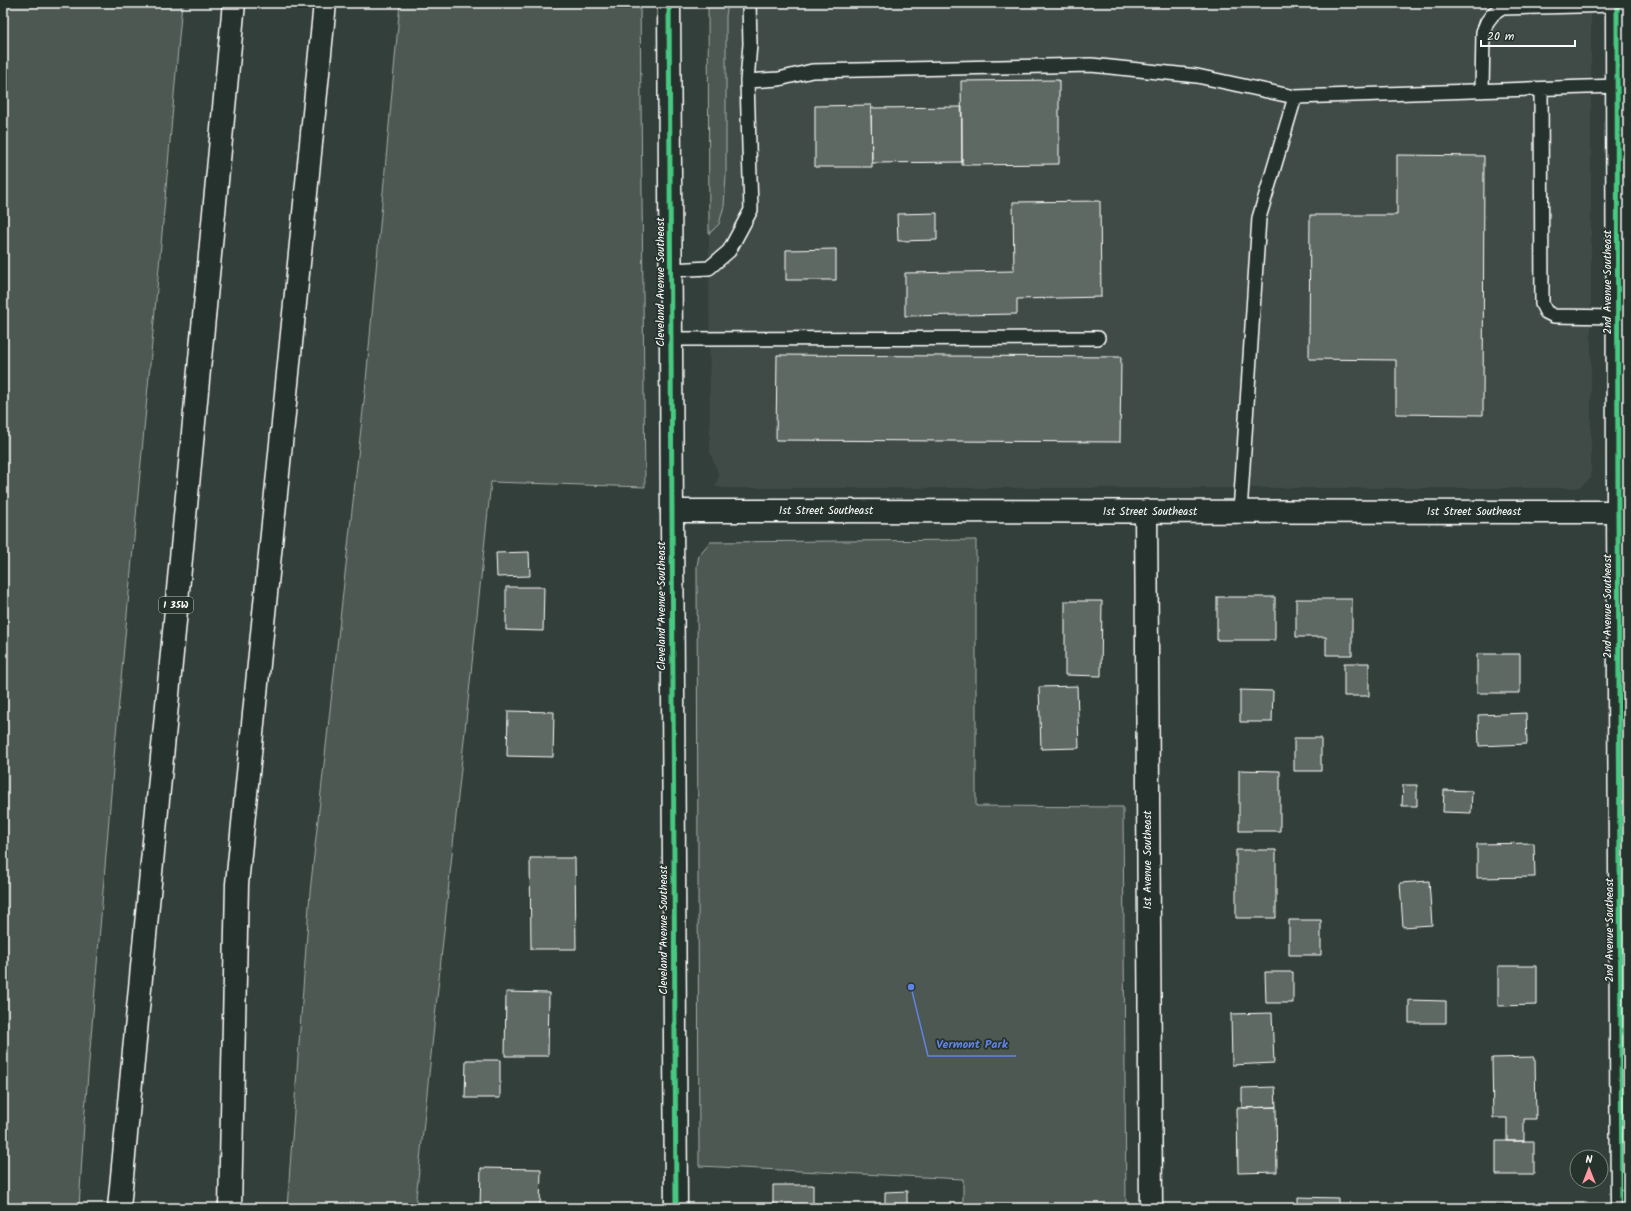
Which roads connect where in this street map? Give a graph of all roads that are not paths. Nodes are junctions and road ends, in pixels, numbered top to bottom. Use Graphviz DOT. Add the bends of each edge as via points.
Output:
graph roads {
  1 [pos="234,3"];
  2 [pos="326,3"];
  3 [pos="669,3"];
  4 [pos="749,3"];
  5 [pos="1617,4"];
  6 [pos="747,81"];
  7 [pos="1617,86"];
  8 [pos="1541,89"];
  9 [pos="1482,91"];
  10 [pos="1295,97"];
  11 [pos="1623,140"];
  12 [pos="672,270"];
  13 [pos="1618,317"];
  14 [pos="1098,338"];
  15 [pos="672,339"];
  16 [pos="672,512"];
  17 [pos="1146,512"];
  18 [pos="1240,512"];
  19 [pos="1623,512"];
  20 [pos="120,1208"];
  21 [pos="230,1208"];
  22 [pos="676,1208"];
  23 [pos="1151,1208"];
  24 [pos="1622,1208"];
  1 -- 20 [label="main road, I 35W"];
  2 -- 21 [label="main road" via="237,884"];
  3 -- 12 [label="main road, Cleveland Avenue Southeast"];
  4 -- 6 [label="lane" via="750,44"];
  5 -- 7 [label="main road, 2nd Avenue Southeast"];
  5 -- 9 [label="lane" via="1502,8 1487,22 1483,32"];
  6 -- 10 [label="lane" via="779,79 812,71 1091,65 1197,76"];
  6 -- 12 [label="lane" via="751,210 729,251 709,268"];
  7 -- 8 [label="lane"];
  7 -- 11 [label="main road, 2nd Avenue Southeast"];
  8 -- 9 [label="lane"];
  8 -- 13 [label="lane" via="1542,304 1546,312 1554,316"];
  9 -- 10 [label="lane"];
  10 -- 18 [label="lane" via="1259,218"];
  11 -- 13 [label="main road, 2nd Avenue Southeast"];
  12 -- 15 [label="main road, Cleveland Avenue Southeast"];
  13 -- 19 [label="main road, 2nd Avenue Southeast"];
  14 -- 15 [label="lane"];
  15 -- 16 [label="main road, Cleveland Avenue Southeast"];
  16 -- 17 [label="main road, 1st Street Southeast"];
  16 -- 22 [label="main road, Cleveland Avenue Southeast"];
  17 -- 18 [label="main road, 1st Street Southeast"];
  17 -- 23 [label="main road, 1st Avenue Southeast"];
  18 -- 19 [label="main road, 1st Street Southeast"];
  19 -- 24 [label="main road, 2nd Avenue Southeast"];
}
